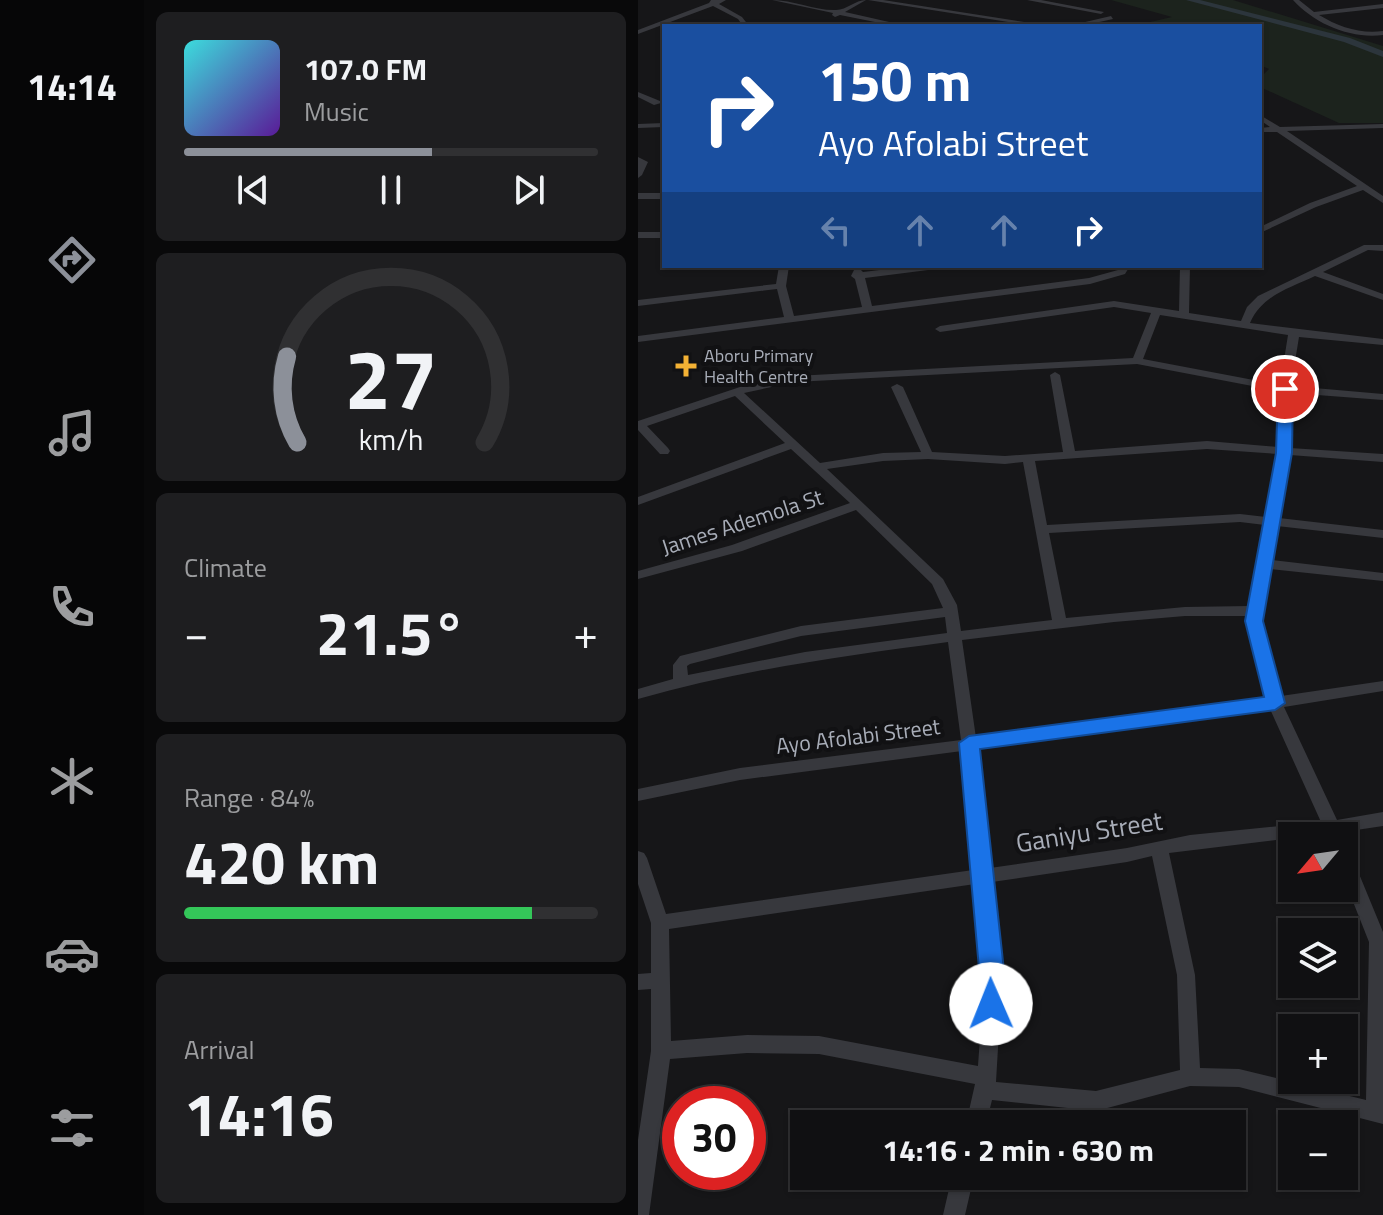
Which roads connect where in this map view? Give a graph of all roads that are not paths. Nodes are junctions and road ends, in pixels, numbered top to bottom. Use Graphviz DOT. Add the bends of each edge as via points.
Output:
graph roads {
  1 [pos="703,0"];
  2 [pos="723,0"];
  3 [pos="775,0"];
  4 [pos="863,0"];
  5 [pos="871,0"];
  6 [pos="1030,0"];
  7 [pos="1296,0"];
  8 [pos="1356,0"];
  9 [pos="715,3"];
  10 [pos="1366,6"];
  11 [pos="1383,6"];
  12 [pos="915,7"];
  13 [pos="1101,12"];
  14 [pos="1383,13"];
  15 [pos="977,14"];
  16 [pos="1314,14"];
  17 [pos="835,15"];
  18 [pos="1111,18"];
  19 [pos="744,24"];
  20 [pos="888,24"];
  21 [pos="895,24"];
  22 [pos="967,24"];
  23 [pos="1035,24"];
  24 [pos="1081,24"];
  25 [pos="638,32"];
  26 [pos="1383,33"];
  27 [pos="638,94"];
  28 [pos="657,103"];
  29 [pos="1262,118"];
  30 [pos="662,125"];
  31 [pos="638,126"];
  32 [pos="1383,126"];
  33 [pos="1281,130"];
  34 [pos="1262,136"];
  35 [pos="1288,138"];
  36 [pos="638,159"];
  37 [pos="638,175"];
  38 [pos="1364,187"];
  39 [pos="638,196"];
  40 [pos="662,196"];
  41 [pos="1381,198"];
  42 [pos="1262,229"];
  43 [pos="638,235"];
  44 [pos="662,235"];
  45 [pos="1383,248"];
  46 [pos="784,268"];
  47 [pos="904,268"];
  48 [pos="1124,268"];
  49 [pos="1185,268"];
  50 [pos="857,271"];
  51 [pos="1316,273"];
  52 [pos="781,286"];
  53 [pos="1383,297"];
  54 [pos="638,303"];
  55 [pos="868,310"];
  56 [pos="1156,313"];
  57 [pos="1184,316"];
  58 [pos="790,320"];
  59 [pos="1244,326"];
  60 [pos="940,329"];
  61 [pos="1294,333"];
  62 [pos="638,339"];
  63 [pos="1383,342"];
  64 [pos="1137,361"];
  65 [pos="1055,375"];
  66 [pos="897,387"];
  67 [pos="1285,389"];
  68 [pos="738,393"];
  69 [pos="1383,397"];
  70 [pos="639,425"];
  71 [pos="791,445"];
  72 [pos="664,451"];
  73 [pos="1284,453"];
  74 [pos="928,455"];
  75 [pos="1070,456"];
  76 [pos="1383,458"];
  77 [pos="1028,459"];
  78 [pos="818,467"];
  79 [pos="638,501"];
  80 [pos="857,505"];
  81 [pos="1271,524"];
  82 [pos="1042,529"];
  83 [pos="1383,534"];
  84 [pos="1265,564"];
  85 [pos="638,575"];
  86 [pos="1383,577"];
  87 [pos="952,611"];
  88 [pos="1255,611"];
  89 [pos="1060,624"];
  90 [pos="956,637"];
  91 [pos="681,681"];
  92 [pos="1383,686"];
  93 [pos="638,694"];
  94 [pos="1275,703"];
  95 [pos="969,743"];
  96 [pos="638,795"];
  97 [pos="1383,819"];
  98 [pos="1329,822"];
  99 [pos="1358,826"];
  100 [pos="1278,837"];
  101 [pos="1159,847"];
  102 [pos="638,858"];
  103 [pos="982,875"];
  104 [pos="1358,889"];
  105 [pos="660,923"];
  106 [pos="1381,942"];
  107 [pos="661,980"];
  108 [pos="638,982"];
  109 [pos="661,1051"];
  110 [pos="1190,1077"];
  111 [pos="986,1083"];
  112 [pos="979,1110"];
  113 [pos="1380,1113"];
  114 [pos="639,1190"];
  115 [pos="960,1190"];
  116 [pos="638,1215"];
  117 [pos="954,1215"];
  1 -- 9 [label="street"];
  2 -- 9 [label="street"];
  3 -- 17 [label="street"];
  4 -- 17 [label="street"];
  5 -- 12 [label="street"];
  6 -- 13 [label="street"];
  7 -- 16 [label="street"];
  8 -- 10 [label="street"];
  9 -- 19 [label="street"];
  9 -- 25 [label="street"];
  10 -- 11 [label="street"];
  10 -- 14 [label="street"];
  10 -- 16 [label="street"];
  12 -- 15 [label="street"];
  12 -- 21 [label="street"];
  15 -- 22 [label="street"];
  15 -- 23 [label="street"];
  16 -- 26 [label="street" via="1366,35"];
  17 -- 20 [label="street"];
  18 -- 24 [label="street"];
  27 -- 28 [label="street"];
  29 -- 33 [label="street"];
  30 -- 31 [label="street"];
  32 -- 33 [label="street"];
  33 -- 34 [label="street"];
  33 -- 35 [label="street"];
  34 -- 35 [label="street"];
  35 -- 38 [label="street"];
  36 -- 37 [label="street" via="644,162"];
  38 -- 41 [label="street"];
  38 -- 42 [label="street"];
  39 -- 40 [label="street"];
  43 -- 44 [label="street"];
  45 -- 51 [label="street" via="1370,246"];
  46 -- 52 [label="street"];
  47 -- 50 [label="street"];
  48 -- 55 [label="street" via="1090,281"];
  49 -- 57 [label="street"];
  50 -- 55 [label="street"];
  51 -- 53 [label="street"];
  51 -- 59 [label="street" via="1262,298"];
  52 -- 54 [label="street"];
  52 -- 58 [label="street"];
  55 -- 58 [label="street"];
  56 -- 57 [label="street"];
  56 -- 60 [label="street" via="1114,304"];
  56 -- 64 [label="street"];
  57 -- 59 [label="street"];
  58 -- 62 [label="street"];
  59 -- 61 [label="street"];
  61 -- 63 [label="street"];
  61 -- 67 [label="street"];
  64 -- 67 [label="street"];
  64 -- 68 [label="street" via="795,379"];
  65 -- 75 [label="street"];
  66 -- 74 [label="street"];
  67 -- 69 [label="street"];
  67 -- 73 [label="street"];
  68 -- 70 [label="street"];
  68 -- 71 [label="street"];
  70 -- 72 [label="street"];
  71 -- 78 [label="street"];
  71 -- 79 [label="street"];
  73 -- 75 [label="street" via="1207,445"];
  73 -- 76 [label="street"];
  73 -- 81 [label="street"];
  74 -- 77 [label="street"];
  74 -- 78 [label="street"];
  75 -- 77 [label="street"];
  77 -- 82 [label="street"];
  78 -- 80 [label="street"];
  80 -- 85 [label="street, James Ademola St" via="737,548"];
  80 -- 87 [label="street" via="938,582"];
  81 -- 82 [label="street" via="1210,519"];
  81 -- 83 [label="street"];
  81 -- 84 [label="street"];
  82 -- 89 [label="street"];
  84 -- 86 [label="street"];
  84 -- 88 [label="street"];
  87 -- 90 [label="street"];
  87 -- 91 [label="street" via="801,631 695,657 680,665"];
  88 -- 89 [label="street" via="1197,610"];
  88 -- 94 [label="street"];
  89 -- 90 [label="street"];
  90 -- 91 [label="street" via="840,650"];
  90 -- 95 [label="street"];
  91 -- 93 [label="street"];
  92 -- 94 [label="street, Ayo Afolabi Street"];
  94 -- 95 [label="street, Ayo Afolabi Street"];
  94 -- 98 [label="street"];
  95 -- 96 [label="street, Ayo Afolabi Street" via="740,774"];
  95 -- 103 [label="street"];
  97 -- 99 [label="street, Ganiyu Street"];
  100 -- 101 [label="street, Ganiyu Street"];
  101 -- 103 [label="street, Ganiyu Street"];
  101 -- 110 [label="street" via="1186,975"];
  102 -- 105 [label="street"];
  103 -- 105 [label="street, Ganiyu Street"];
  103 -- 111 [label="street" via="993,980"];
  104 -- 106 [label="street"];
  105 -- 107 [label="street"];
  106 -- 113 [label="street"];
  107 -- 108 [label="street"];
  107 -- 109 [label="street"];
  109 -- 111 [label="street" via="819,1045"];
  109 -- 114 [label="street"];
  110 -- 111 [label="street" via="1096,1101"];
  110 -- 113 [label="street" via="1265,1082"];
  111 -- 112 [label="street"];
  114 -- 116 [label="street"];
  115 -- 117 [label="street"];
}
